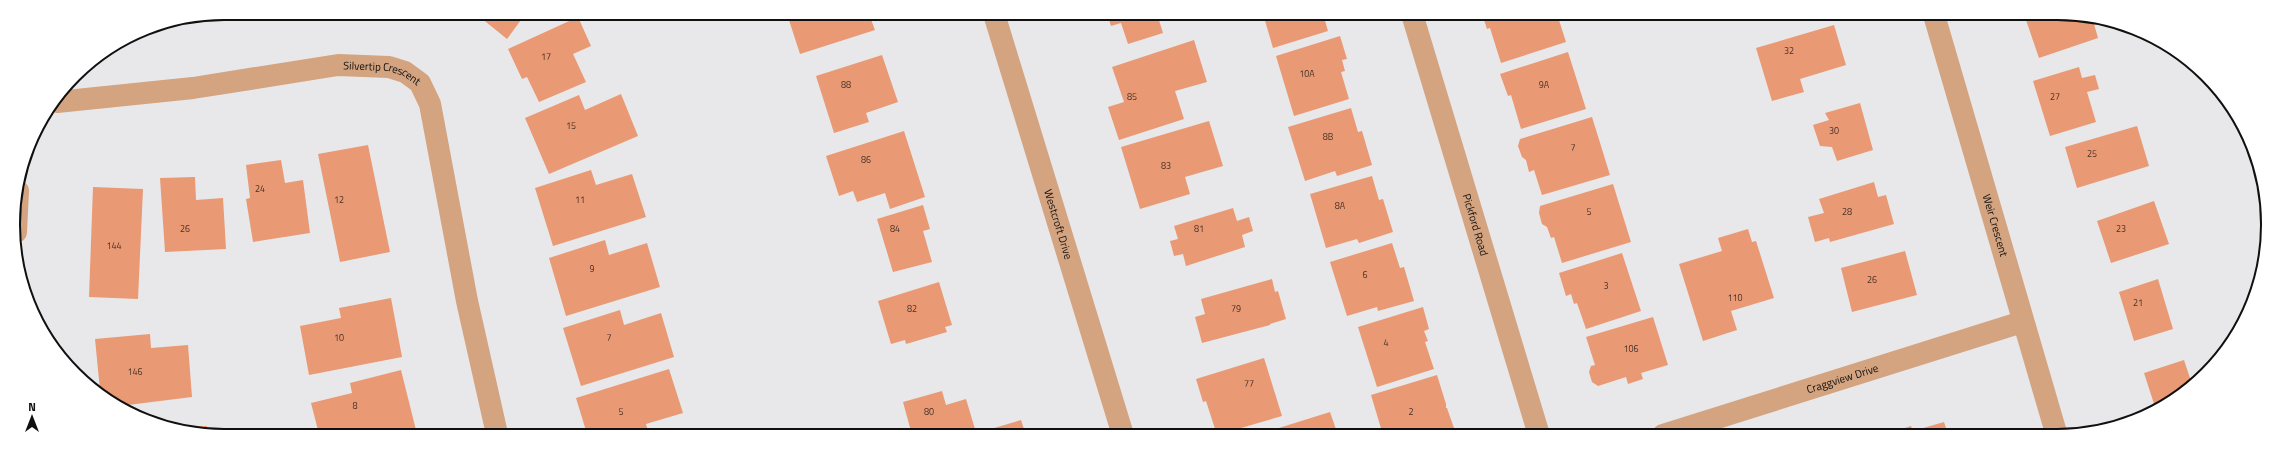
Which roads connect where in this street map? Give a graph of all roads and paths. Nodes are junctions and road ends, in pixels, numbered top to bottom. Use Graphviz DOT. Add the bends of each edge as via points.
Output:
graph roads {
  1 [pos="996,20"];
  2 [pos="1414,20"];
  3 [pos="1935,20"];
  4 [pos="61,102"];
  5 [pos="2022,322"];
  6 [pos="496,429"];
  7 [pos="1121,429"];
  8 [pos="1537,429"];
  9 [pos="1682,429"];
  10 [pos="2055,429"];
  1 -- 7 [label="street, Westcroft Drive"];
  2 -- 8 [label="street, Pickford Road"];
  3 -- 5 [label="street, Weir Crescent"];
  4 -- 6 [label="street, Silvertip Crescent" via="193,88 338,66 389,67 405,72 420,83 430,104 467,301"];
  5 -- 9 [label="street, Craggview Drive"];
  5 -- 10 [label="street, Weir Crescent"];
}
